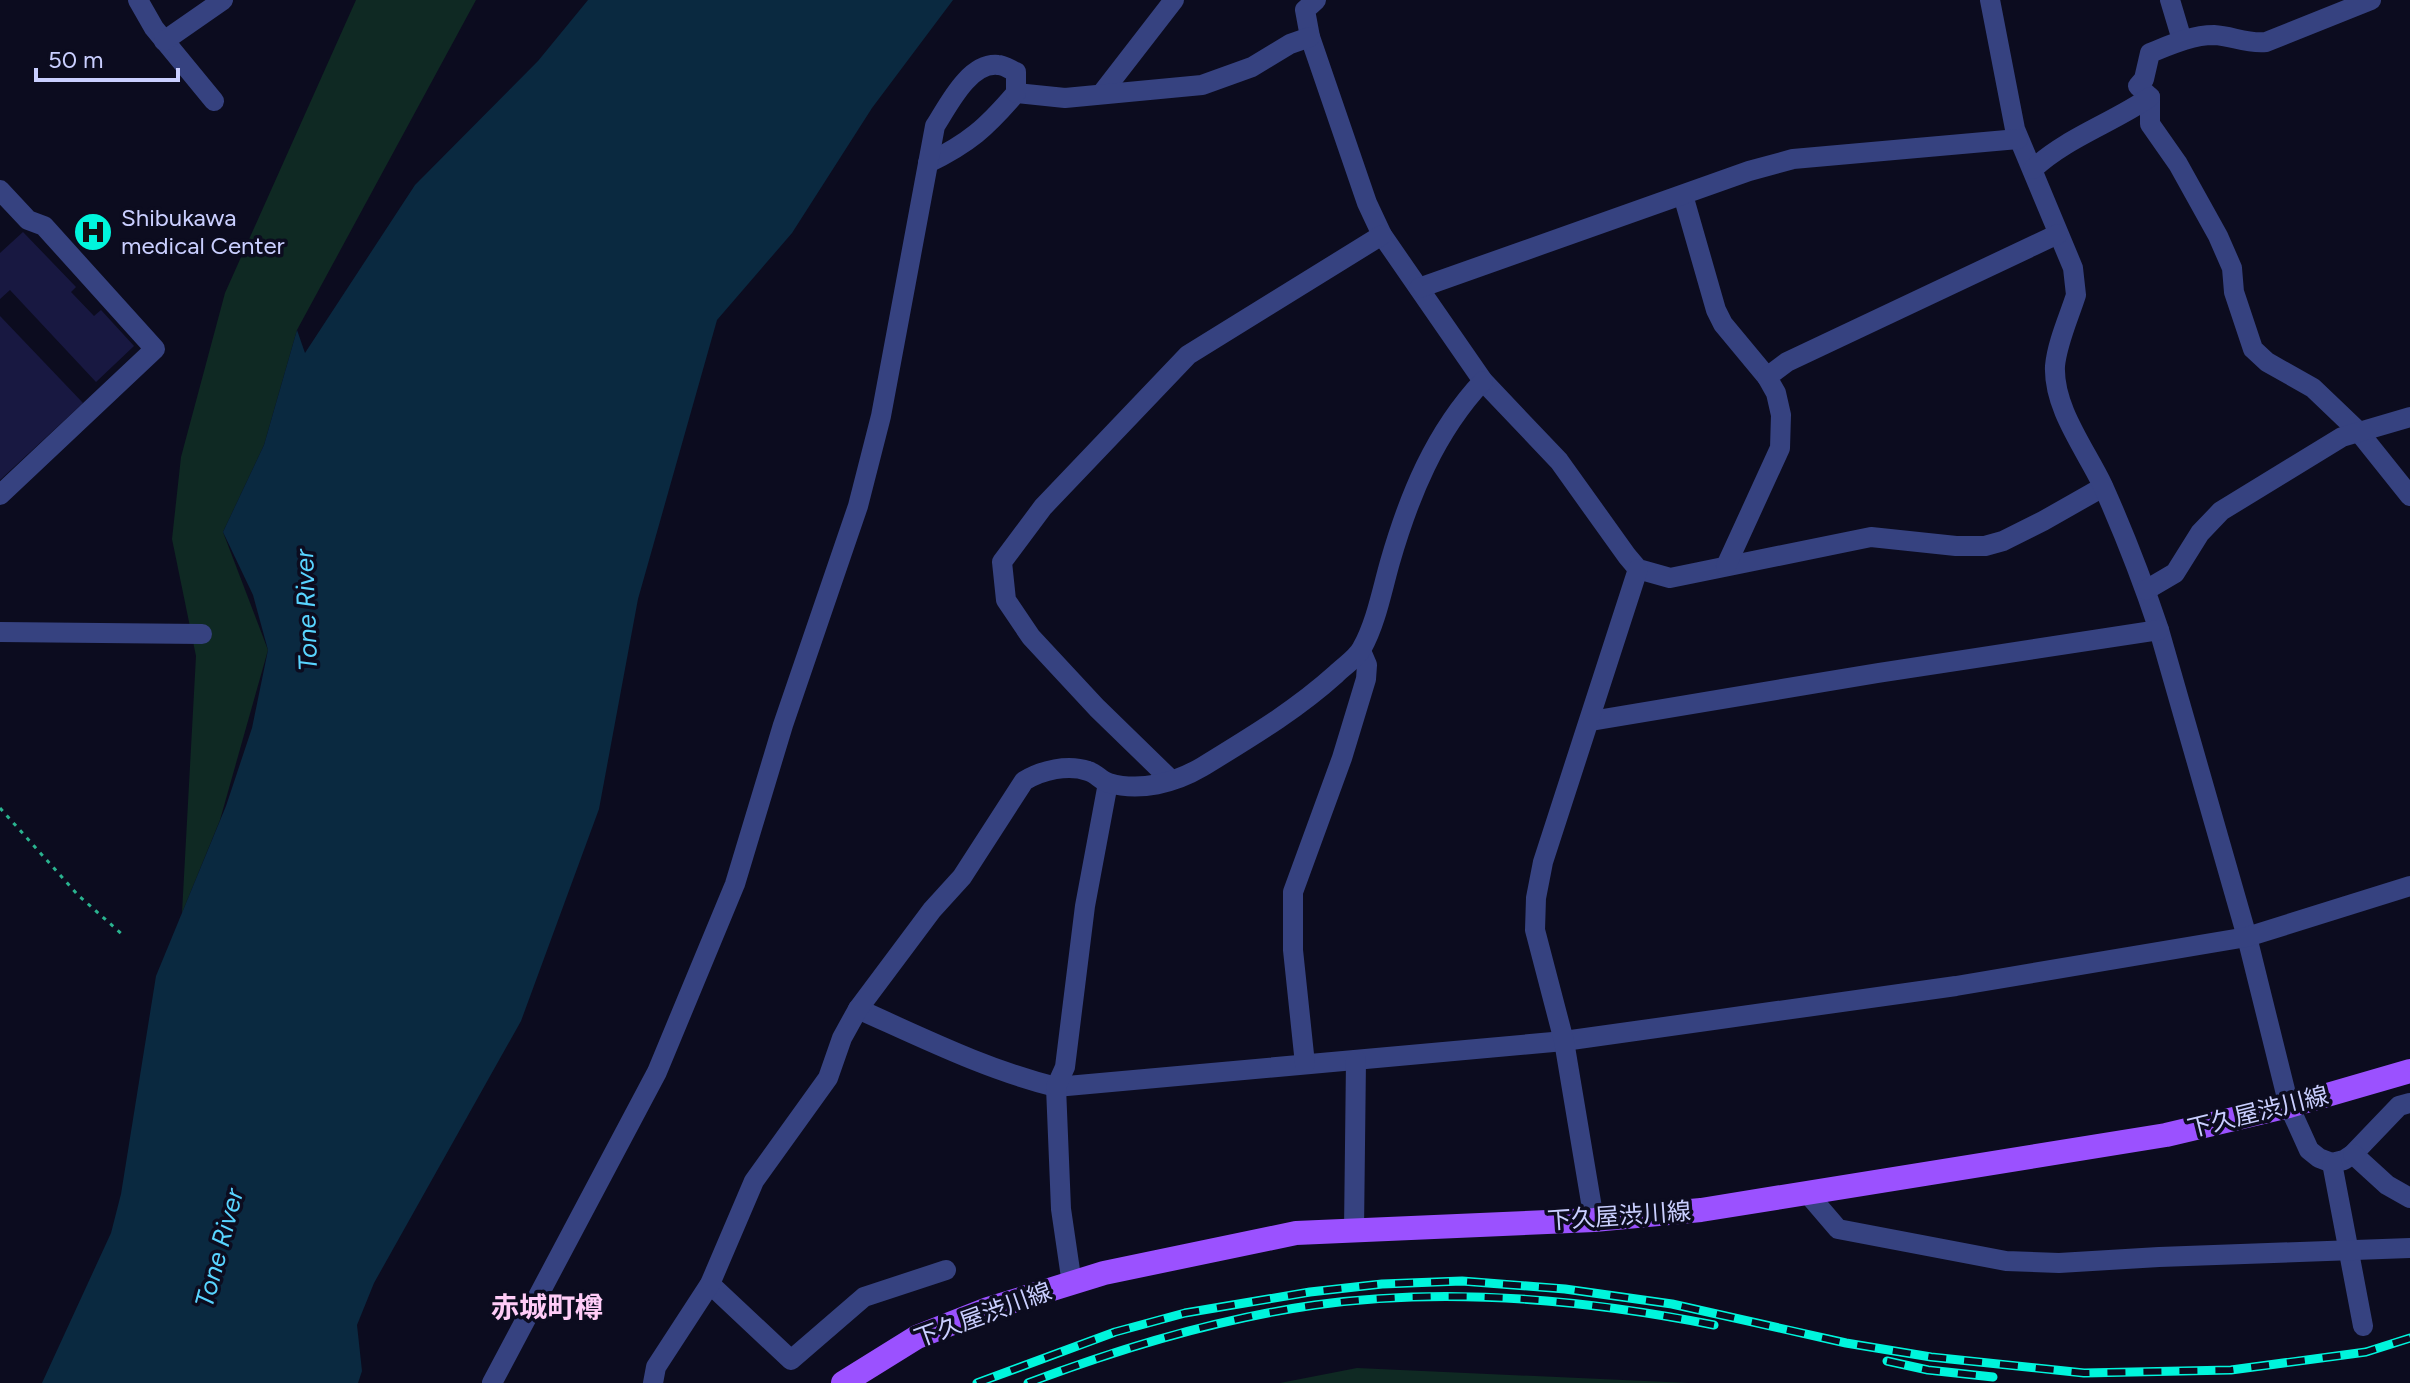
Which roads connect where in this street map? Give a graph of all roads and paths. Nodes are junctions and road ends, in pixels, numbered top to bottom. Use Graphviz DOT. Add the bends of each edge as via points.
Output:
graph roads {
  1 [pos="138,0"];
  2 [pos="223,0"];
  3 [pos="1174,0"];
  4 [pos="1316,0"];
  5 [pos="1990,0"];
  6 [pos="2170,0"];
  7 [pos="2371,0"];
  8 [pos="1310,37"];
  9 [pos="2182,40"];
  10 [pos="164,41"];
  11 [pos="1016,93"];
  12 [pos="1102,93"];
  13 [pos="2150,97"];
  14 [pos="214,101"];
  15 [pos="2018,139"];
  16 [pos="928,163"];
  17 [pos="2033,169"];
  18 [pos="0,190"];
  19 [pos="1683,195"];
  20 [pos="2058,234"];
  21 [pos="1382,235"];
  22 [pos="1419,288"];
  23 [pos="1767,377"];
  24 [pos="1483,381"];
  25 [pos="2410,417"];
  26 [pos="2358,431"];
  27 [pos="2103,487"];
  28 [pos="0,495"];
  29 [pos="2410,496"];
  30 [pos="1726,566"];
  31 [pos="1638,569"];
  32 [pos="2146,590"];
  33 [pos="2159,630"];
  34 [pos="0,632"];
  35 [pos="202,634"];
  36 [pos="1361,651"];
  37 [pos="1591,721"];
  38 [pos="1171,780"];
  39 [pos="1108,783"];
  40 [pos="0,808"];
  41 [pos="2410,886"];
  42 [pos="124,936"];
  43 [pos="2247,937"];
  44 [pos="858,1009"];
  45 [pos="1564,1041"];
  46 [pos="1356,1060"];
  47 [pos="1305,1064"];
  48 [pos="2410,1071"];
  49 [pos="1056,1087"];
  50 [pos="2410,1103"];
  51 [pos="2289,1106"];
  52 [pos="2353,1154"];
  53 [pos="2332,1163"];
  54 [pos="1808,1194"];
  55 [pos="2410,1198"];
  56 [pos="1594,1220"];
  57 [pos="1354,1230"];
  58 [pos="2410,1248"];
  59 [pos="2348,1250"];
  60 [pos="946,1270"];
  61 [pos="710,1284"];
  62 [pos="1072,1284"];
  63 [pos="2363,1326"];
  64 [pos="492,1383"];
  65 [pos="653,1383"];
  66 [pos="843,1383"];
  1 -- 10 [label="street"];
  2 -- 10 [label="street"];
  3 -- 12 [label="street"];
  4 -- 8 [label="street" via="1305,10"];
  5 -- 15 [label="street"];
  6 -- 9 [label="street"];
  7 -- 9 [label="street" via="2266,42 2213,35"];
  8 -- 12 [label="street" via="1202,85"];
  8 -- 21 [label="street"];
  9 -- 13 [label="street" via="2150,53 2138,86"];
  10 -- 14 [label="street"];
  11 -- 12 [label="street" via="1065,98"];
  11 -- 16 [label="street" via="965,145"];
  11 -- 16 [label="street" via="1016,72 997,64 979,69 957,89 935,126"];
  13 -- 17 [label="street"];
  13 -- 26 [label="street" via="2150,124 2178,164 2232,268 2234,292 2253,349 2313,388"];
  15 -- 17 [label="street"];
  15 -- 19 [label="street" via="1793,159"];
  16 -- 64 [label="street" via="881,416 858,506 735,884 657,1072"];
  17 -- 20 [label="street"];
  18 -- 28 [label="street" via="28,220 44,226 155,349"];
  19 -- 22 [label="street"];
  19 -- 23 [label="street" via="1716,310"];
  20 -- 23 [label="street" via="1787,362"];
  20 -- 27 [label="street" via="2077,283 2055,366 2058,385"];
  21 -- 22 [label="street"];
  21 -- 38 [label="street" via="1188,355 1043,507 1002,562 1006,600 1031,637"];
  22 -- 24 [label="street"];
  23 -- 30 [label="street" via="1781,415 1780,448"];
  24 -- 31 [label="street" via="1559,461"];
  24 -- 36 [label="street" via="1422,469"];
  25 -- 26 [label="street"];
  26 -- 29 [label="street"];
  26 -- 32 [label="street" via="2221,511 2175,573"];
  27 -- 30 [label="street" via="1985,546 1871,537"];
  27 -- 32 [label="street"];
  30 -- 31 [label="street" via="1670,578"];
  31 -- 37 [label="street"];
  32 -- 33 [label="street"];
  33 -- 37 [label="street"];
  33 -- 43 [label="street"];
  34 -- 35 [label="street"];
  36 -- 38 [label="street" via="1289,713"];
  36 -- 47 [label="street" via="1366,679 1293,892 1293,950"];
  37 -- 45 [label="street" via="1536,898 1535,930"];
  38 -- 39 [label="street" via="1148,787"];
  39 -- 44 [label="street" via="1088,770 1060,769 1040,771 1024,781 962,877"];
  39 -- 49 [label="street" via="1085,906 1065,1067"];
  40 -- 42 [label="path" via="78,895"];
  41 -- 43 [label="street"];
  43 -- 45 [label="street" via="1956,986"];
  43 -- 51 [label="street"];
  44 -- 49 [label="street" via="947,1049"];
  44 -- 61 [label="street" via="828,1078 754,1181"];
  45 -- 46 [label="street"];
  45 -- 56 [label="street"];
  46 -- 47 [label="street"];
  46 -- 57 [label="street"];
  47 -- 49 [label="street"];
  48 -- 51 [label="main road, 下久屋渋川線"];
  49 -- 62 [label="street" via="1061,1209"];
  50 -- 52 [label="street" via="2399,1106"];
  51 -- 53 [label="street" via="2309,1150"];
  51 -- 54 [label="main road, 下久屋渋川線" via="2166,1135"];
  52 -- 53 [label="street"];
  52 -- 55 [label="street"];
  53 -- 59 [label="street"];
  54 -- 56 [label="main road, 下久屋渋川線"];
  54 -- 59 [label="street" via="1838,1229 2006,1261"];
  56 -- 57 [label="main road, 下久屋渋川線"];
  57 -- 62 [label="main road, 下久屋渋川線" via="1296,1233"];
  58 -- 59 [label="street"];
  59 -- 63 [label="street"];
  60 -- 61 [label="street" via="864,1297 791,1360"];
  61 -- 65 [label="street" via="656,1367"];
  62 -- 66 [label="main road, 下久屋渋川線" via="917,1337"];
}
